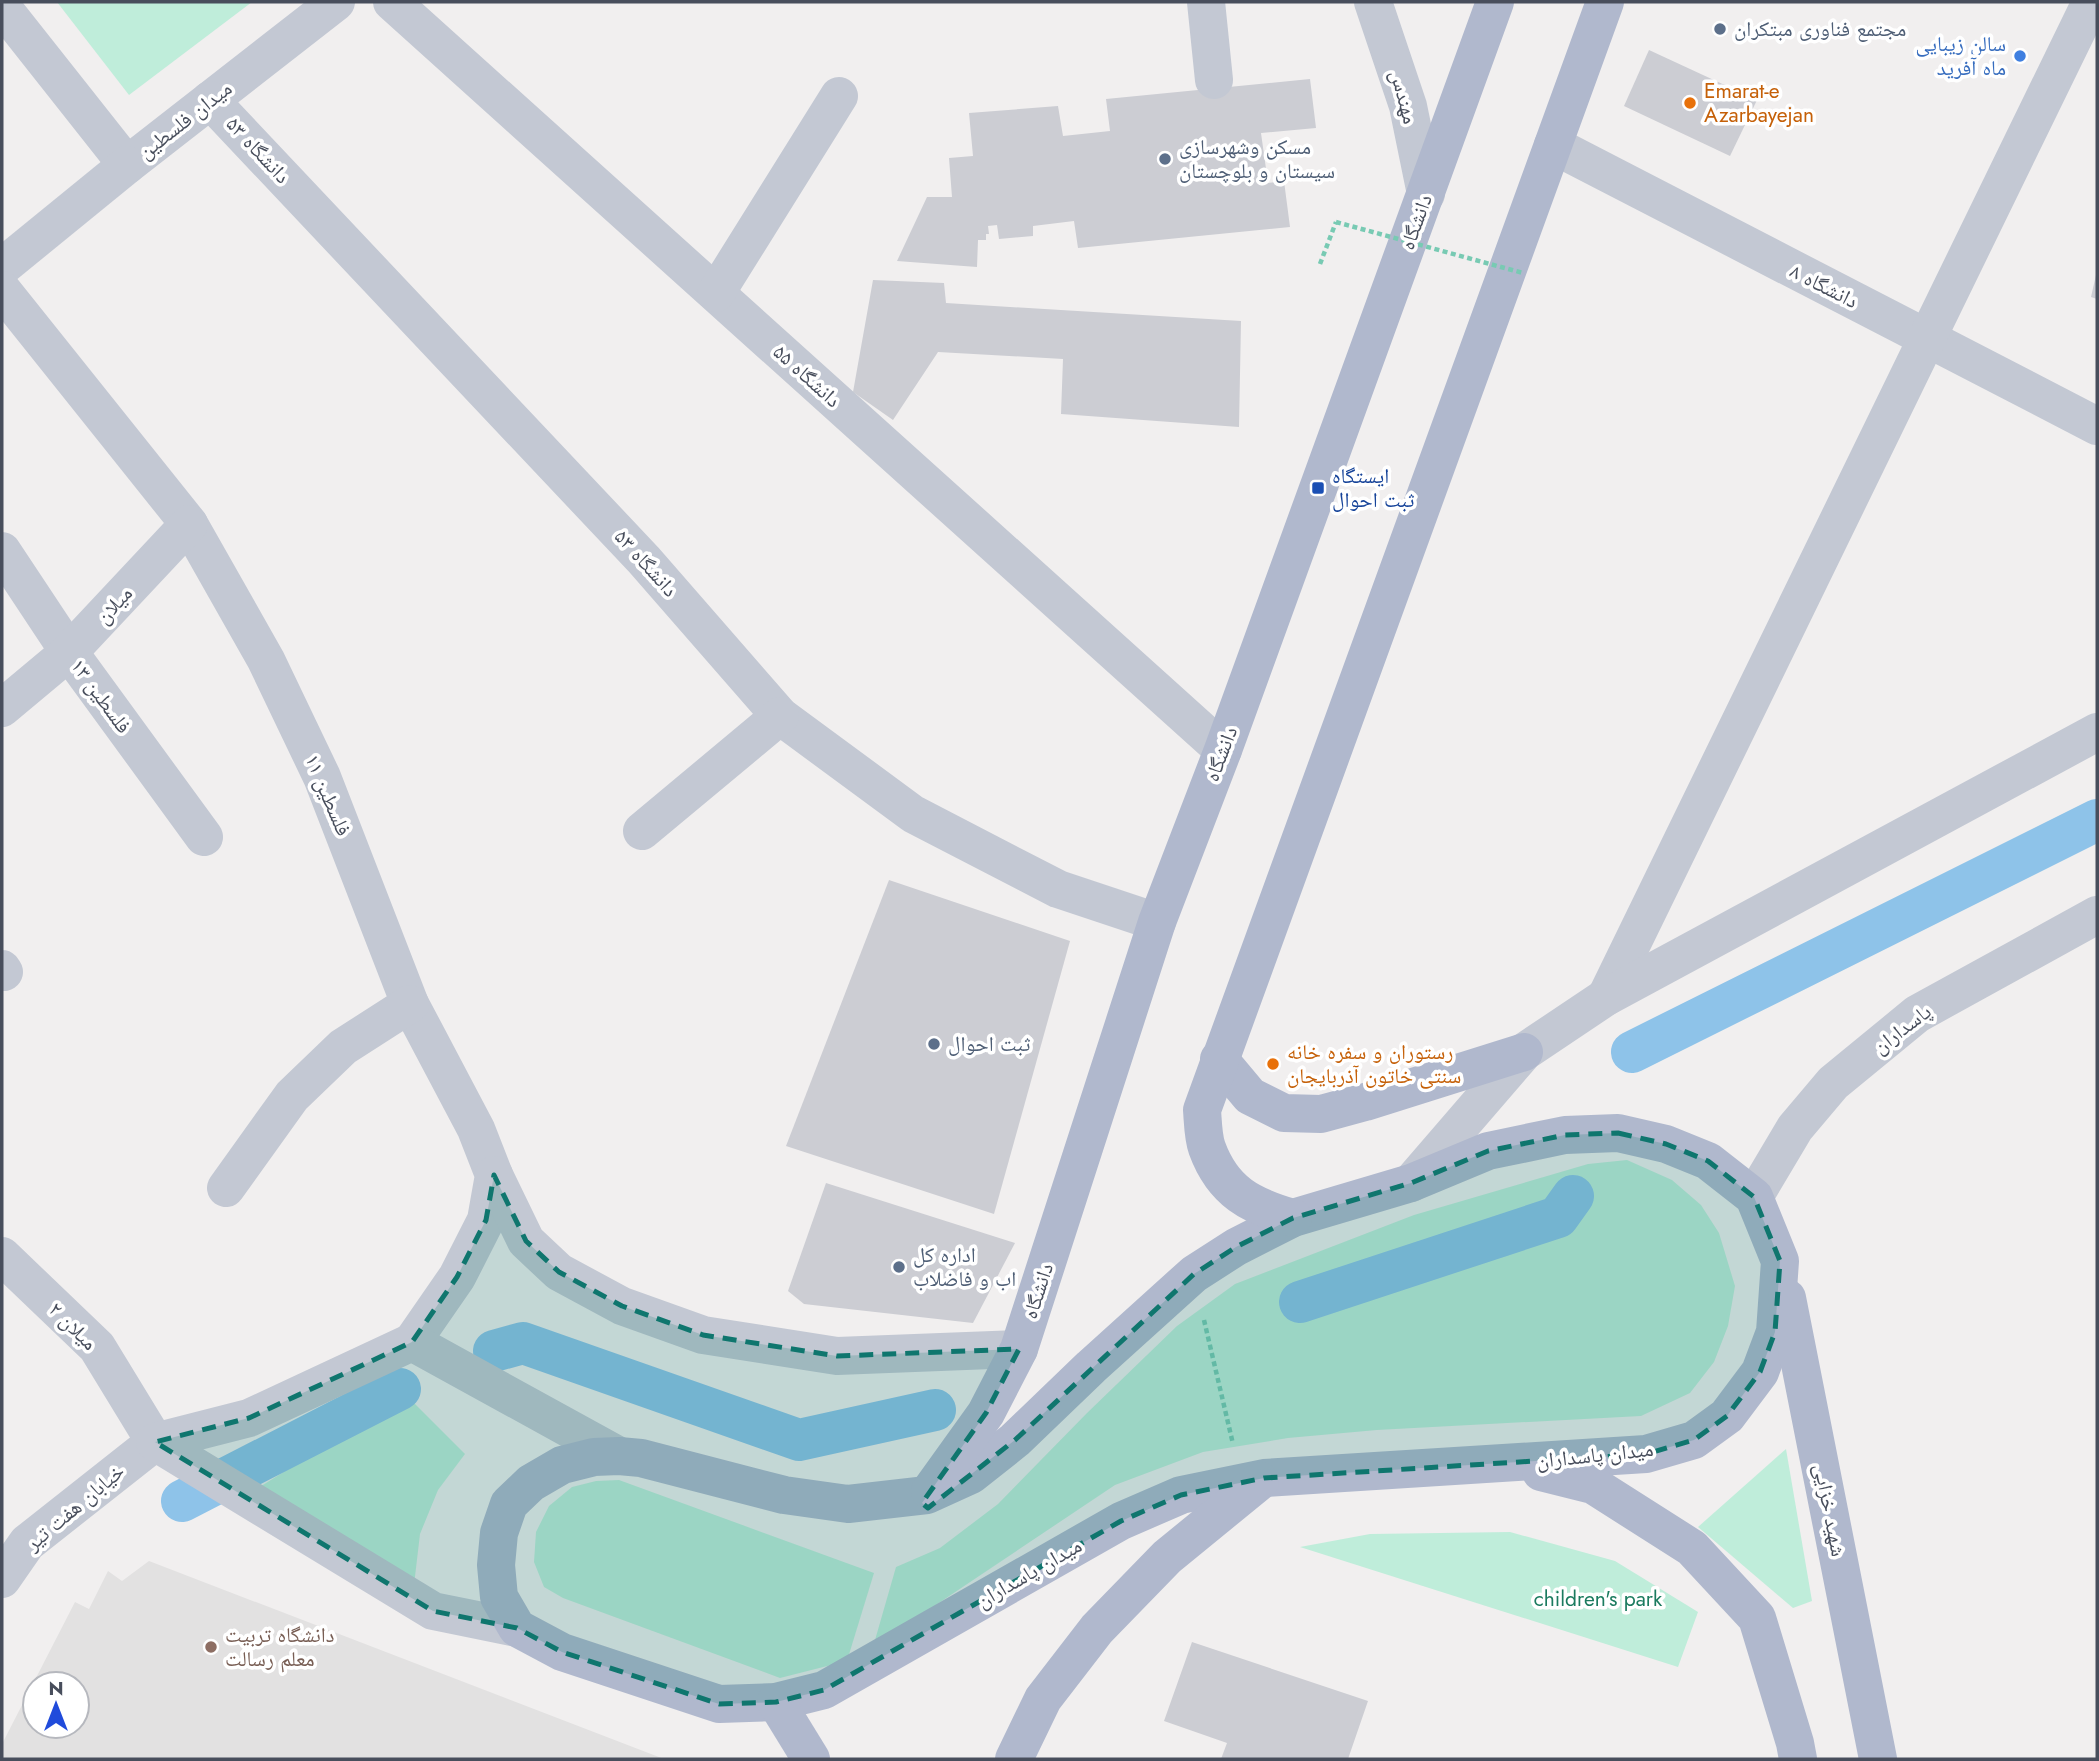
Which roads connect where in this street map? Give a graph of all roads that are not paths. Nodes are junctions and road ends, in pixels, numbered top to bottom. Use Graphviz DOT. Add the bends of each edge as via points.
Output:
graph roads {
  1 [pos="336,2"];
  2 [pos="392,2"];
  3 [pos="1206,2"];
  4 [pos="1373,2"];
  5 [pos="1495,2"];
  6 [pos="1605,2"];
  7 [pos="2090,4"];
  8 [pos="2,7"];
  9 [pos="1214,80"];
  10 [pos="839,96"];
  11 [pos="210,100"];
  12 [pos="1553,145"];
  13 [pos="127,165"];
  14 [pos="1426,194"];
  15 [pos="2,267"];
  16 [pos="2,290"];
  17 [pos="716,293"];
  18 [pos="1927,339"];
  19 [pos="2097,426"];
  20 [pos="189,524"];
  21 [pos="2,551"];
  22 [pos="69,652"];
  23 [pos="2,708"];
  24 [pos="780,716"];
  25 [pos="2097,732"];
  26 [pos="1223,750"];
  27 [pos="642,831"];
  28 [pos="204,837"];
  29 [pos="2097,915"];
  30 [pos="1157,922"];
  31 [pos="1606,997"];
  32 [pos="410,1004"];
  33 [pos="1524,1052"];
  34 [pos="1219,1059"];
  35 [pos="495,1175"];
  36 [pos="1411,1184"];
  37 [pos="226,1188"];
  38 [pos="1754,1197"];
  39 [pos="1293,1218"];
  40 [pos="2,1256"];
  41 [pos="1780,1261"];
  42 [pos="412,1342"];
  43 [pos="1019,1349"];
  44 [pos="155,1442"];
  45 [pos="619,1456"];
  46 [pos="1508,1463"];
  47 [pos="1264,1478"];
  48 [pos="927,1495"];
  49 [pos="2,1579"];
  50 [pos="517,1628"];
  51 [pos="776,1702"];
  52 [pos="811,1759"];
  53 [pos="1014,1759"];
  54 [pos="1798,1759"];
  55 [pos="1878,1759"];
  1 -- 11 [label="street, میدان فلسطین"];
  2 -- 17 [label="street, دانشگاه ۵۵"];
  3 -- 9 [label="street"];
  4 -- 14 [label="street, مهندس" via="1408,106"];
  5 -- 14 [label="main road, دانشگاه"];
  6 -- 12 [label="main road"];
  7 -- 18 [label="street"];
  8 -- 13 [label="street, میدان فلسطین"];
  10 -- 17 [label="street"];
  11 -- 13 [label="street, میدان فلسطین"];
  11 -- 24 [label="street, دانشگاه ۵۳" via="645,560"];
  12 -- 18 [label="street, دانشگاه ۸"];
  12 -- 34 [label="main road"];
  13 -- 15 [label="street"];
  14 -- 26 [label="main road, دانشگاه"];
  16 -- 20 [label="street, فلسطین ۱۱"];
  17 -- 26 [label="street, دانشگاه ۵۵"];
  18 -- 19 [label="street, دانشگاه ۸"];
  18 -- 31 [label="street"];
  20 -- 22 [label="street, میلان"];
  20 -- 32 [label="street, فلسطین ۱۱" via="266,660 322,778"];
  21 -- 22 [label="street, فلسطین ۱۳"];
  22 -- 23 [label="street, میلان"];
  22 -- 28 [label="street, فلسطین ۱۳"];
  24 -- 27 [label="street"];
  24 -- 30 [label="street, دانشگاه ۵۳" via="913,814 1058,889"];
  25 -- 31 [label="street"];
  26 -- 30 [label="main road, دانشگاه"];
  29 -- 38 [label="street, پاسداران" via="1917,1014 1833,1083 1795,1128"];
  30 -- 43 [label="main road, دانشگاه"];
  31 -- 33 [label="street"];
  32 -- 35 [label="street, فلسطین ۱۱"];
  32 -- 37 [label="street" via="343,1047 292,1096"];
  33 -- 34 [label="main road" via="1321,1114 1284,1113 1250,1096"];
  33 -- 36 [label="street"];
  34 -- 39 [label="main road" via="1202,1110 1206,1146 1224,1183 1259,1208"];
  35 -- 42 [label="street" via="486,1220 457,1277"];
  35 -- 43 [label="street, فلسطین ۱۱" via="526,1241 559,1272 621,1306 703,1335 837,1356"];
  36 -- 38 [label="main road, میدان پاسداران" via="1488,1151 1565,1135 1618,1133 1666,1144 1708,1161"];
  36 -- 39 [label="main road, میدان پاسداران"];
  38 -- 41 [label="main road, میدان پاسداران"];
  39 -- 48 [label="main road, میدان پاسداران" via="1194,1274 1015,1440 971,1475"];
  40 -- 44 [label="street, میلان ۲" via="97,1348"];
  41 -- 46 [label="main road, میدان پاسداران" via="1775,1332 1760,1372 1727,1416 1694,1440 1646,1454"];
  41 -- 55 [label="main road, شهید خزایی"];
  42 -- 44 [label="street" via="249,1418"];
  42 -- 45 [label="street"];
  43 -- 48 [label="main road, دانشگاه" via="986,1413"];
  44 -- 49 [label="street, خیابان هفت تیر" via="27,1543"];
  44 -- 50 [label="street" via="433,1611"];
  45 -- 48 [label="main road, میدان پاسداران" via="784,1495 848,1504"];
  45 -- 50 [label="main road, میدان پاسداران" via="562,1465 531,1483 509,1504 499,1533 496,1565 499,1597"];
  46 -- 47 [label="main road, میدان پاسداران"];
  46 -- 54 [label="main road" via="1592,1485 1692,1548 1757,1618"];
  47 -- 51 [label="main road, میدان پاسداران" via="1181,1495 1121,1521 824,1690"];
  47 -- 53 [label="main road" via="1167,1557 1097,1629 1043,1699"];
  50 -- 51 [label="main road, میدان پاسداران" via="562,1652 719,1704"];
  51 -- 52 [label="main road"];
}
